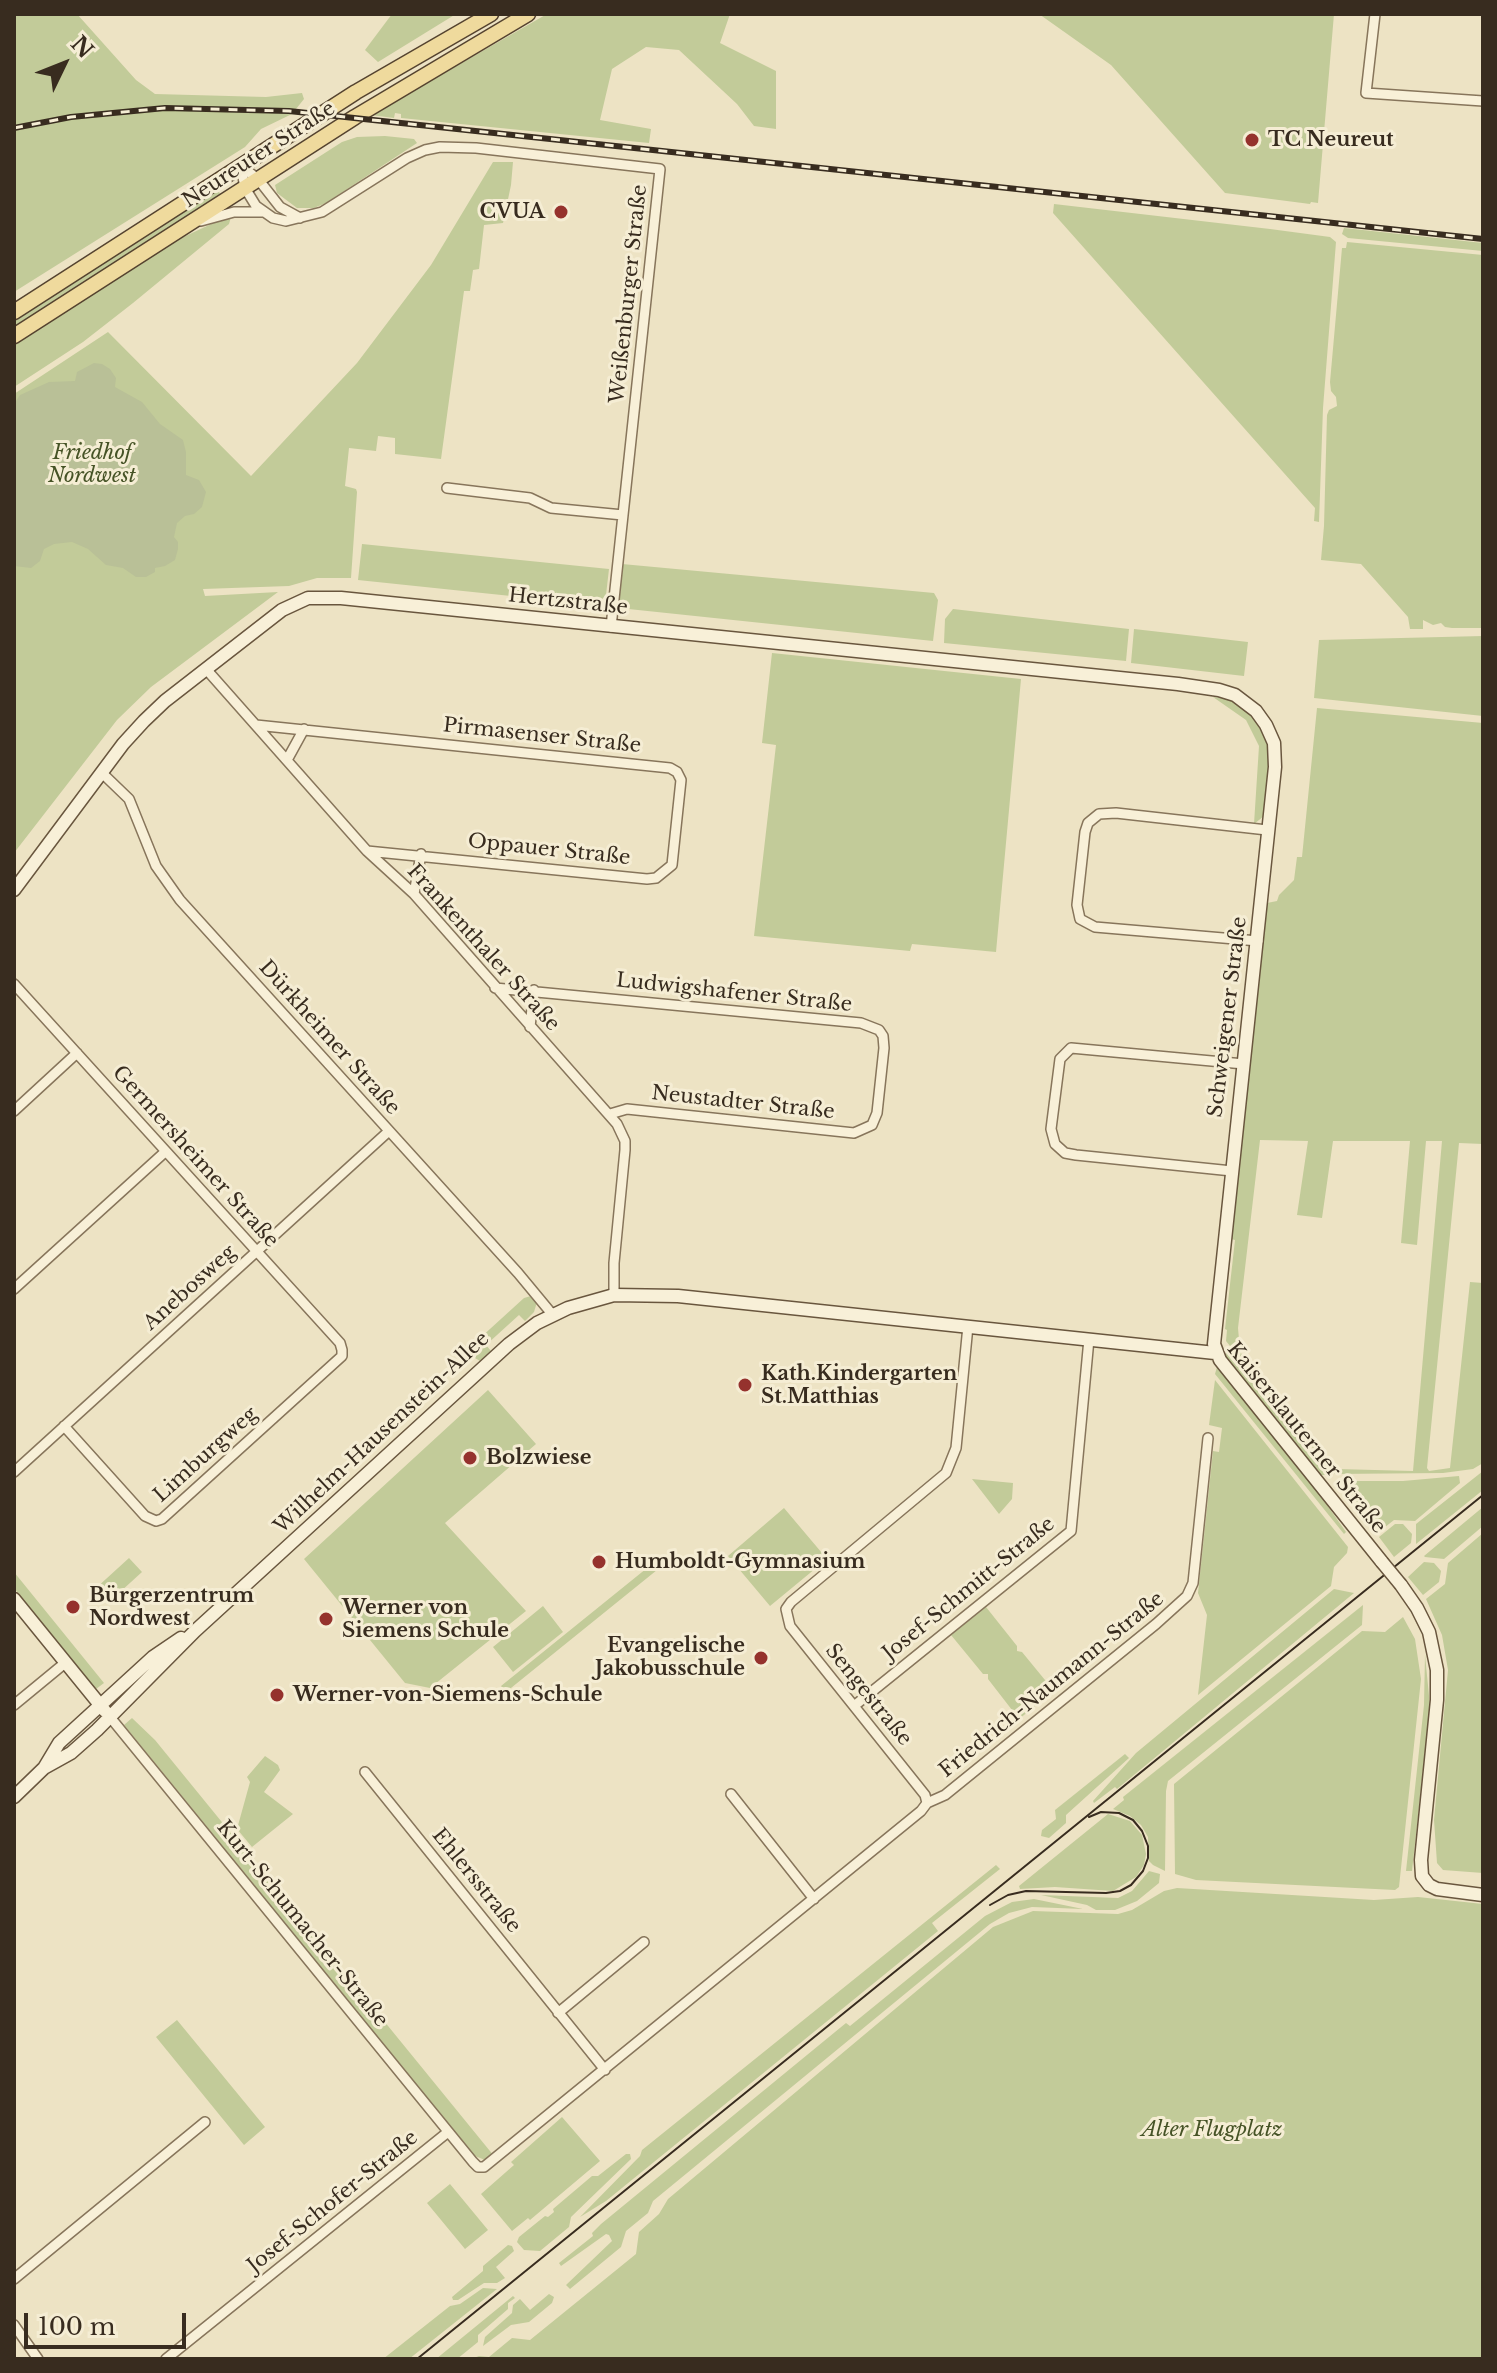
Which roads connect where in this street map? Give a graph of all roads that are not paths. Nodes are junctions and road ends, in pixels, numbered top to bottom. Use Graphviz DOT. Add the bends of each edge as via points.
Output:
graph roads {
  1 [pos="491,14"];
  2 [pos="528,14"];
  3 [pos="1375,14"];
  4 [pos="1483,101"];
  5 [pos="241,166"];
  6 [pos="251,183"];
  7 [pos="263,213"];
  8 [pos="300,218"];
  9 [pos="186,225"];
  10 [pos="14,312"];
  11 [pos="14,336"];
  12 [pos="447,488"];
  13 [pos="623,515"];
  14 [pos="611,627"];
  15 [pos="206,669"];
  16 [pos="1240,698"];
  17 [pos="256,725"];
  18 [pos="304,729"];
  19 [pos="287,760"];
  20 [pos="101,772"];
  21 [pos="1267,830"];
  22 [pos="367,851"];
  23 [pos="421,854"];
  24 [pos="670,868"];
  25 [pos="14,890"];
  26 [pos="414,894"];
  27 [pos="1258,941"];
  28 [pos="14,984"];
  29 [pos="495,988"];
  30 [pos="534,990"];
  31 [pos="530,1027"];
  32 [pos="77,1053"];
  33 [pos="1244,1064"];
  34 [pos="14,1111"];
  35 [pos="610,1114"];
  36 [pos="872,1125"];
  37 [pos="389,1131"];
  38 [pos="165,1152"];
  39 [pos="1232,1171"];
  40 [pos="257,1252"];
  41 [pos="14,1289"];
  42 [pos="614,1295"];
  43 [pos="552,1314"];
  44 [pos="968,1326"];
  45 [pos="1089,1339"];
  46 [pos="1215,1353"];
  47 [pos="342,1356"];
  48 [pos="64,1426"];
  49 [pos="1208,1438"];
  50 [pos="14,1472"];
  51 [pos="14,1599"];
  52 [pos="195,1631"];
  53 [pos="65,1663"];
  54 [pos="14,1705"];
  55 [pos="100,1705"];
  56 [pos="854,1706"];
  57 [pos="110,1717"];
  58 [pos="44,1768"];
  59 [pos="365,1772"];
  60 [pos="731,1794"];
  61 [pos="14,1797"];
  62 [pos="927,1803"];
  63 [pos="1483,1895"];
  64 [pos="814,1899"];
  65 [pos="644,1942"];
  66 [pos="558,2013"];
  67 [pos="605,2070"];
  68 [pos="205,2122"];
  69 [pos="448,2132"];
  70 [pos="467,2155"];
  71 [pos="14,2279"];
  72 [pos="14,2325"];
  73 [pos="38,2359"];
  74 [pos="166,2359"];
  1 -- 5 [label="main road, Neureuter Straße"];
  2 -- 6 [label="main road, Neureuter Straße"];
  3 -- 4 [label="street" via="1366,93"];
  5 -- 6 [label="street"];
  5 -- 10 [label="main road, Neureuter Straße"];
  6 -- 7 [label="street"];
  6 -- 8 [label="street"];
  6 -- 9 [label="main road, Neureuter Straße"];
  7 -- 8 [label="street" via="286,221"];
  7 -- 9 [label="street" via="234,212"];
  8 -- 13 [label="street, Weißenburger Straße" via="322,212 416,154 440,147 660,169"];
  9 -- 11 [label="main road, Neureuter Straße"];
  12 -- 13 [label="street"];
  13 -- 14 [label="street, Weißenburger Straße"];
  14 -- 15 [label="main road, Hertzstraße" via="308,598 282,610"];
  14 -- 16 [label="main road, Hertzstraße" via="1192,686"];
  15 -- 17 [label="street, Frankenthaler Straße"];
  15 -- 20 [label="main road, Hertzstraße" via="144,721"];
  16 -- 21 [label="main road, Schweigener Straße" via="1262,718 1274,743"];
  17 -- 18 [label="street, Pirmasenser Straße"];
  17 -- 19 [label="street, Frankenthaler Straße"];
  18 -- 19 [label="street"];
  18 -- 24 [label="street, Pirmasenser Straße" via="670,768 681,780"];
  19 -- 22 [label="street, Frankenthaler Straße"];
  20 -- 25 [label="main road, Hertzstraße"];
  20 -- 37 [label="street, Dürkheimer Straße" via="129,799 156,866 180,900"];
  21 -- 27 [label="main road, Schweigener Straße"];
  21 -- 27 [label="street" via="1099,814 1085,832 1077,905 1080,919 1095,927"];
  22 -- 23 [label="street, Oppauer Straße"];
  22 -- 26 [label="street, Frankenthaler Straße"];
  23 -- 24 [label="street, Oppauer Straße" via="647,879"];
  23 -- 26 [label="street"];
  26 -- 29 [label="street, Frankenthaler Straße"];
  27 -- 33 [label="main road, Schweigener Straße"];
  28 -- 32 [label="street, Germersheimer Straße"];
  29 -- 30 [label="street, Ludwigshafener Straße"];
  29 -- 31 [label="street, Frankenthaler Straße"];
  30 -- 31 [label="street"];
  30 -- 36 [label="street, Ludwigshafener Straße" via="876,1028 884,1048"];
  31 -- 35 [label="street, Frankenthaler Straße"];
  32 -- 34 [label="street"];
  32 -- 38 [label="street, Germersheimer Straße"];
  33 -- 39 [label="main road, Schweigener Straße"];
  33 -- 39 [label="street" via="1071,1048 1060,1059 1051,1129 1055,1144 1065,1153"];
  35 -- 36 [label="street, Neustadter Straße" via="627,1109 854,1133"];
  35 -- 42 [label="street, Frankenthaler Straße" via="625,1150"];
  37 -- 40 [label="street, Anebosweg"];
  37 -- 43 [label="street, Dürkheimer Straße"];
  38 -- 40 [label="street, Germersheimer Straße"];
  38 -- 41 [label="street"];
  39 -- 46 [label="main road, Schweigener Straße"];
  40 -- 47 [label="street, Germersheimer Straße" via="340,1343"];
  40 -- 48 [label="street, Anebosweg"];
  42 -- 43 [label="main road, Wilhelm-Hausenstein-Allee"];
  42 -- 44 [label="main road, Kaiserslauterner Straße" via="678,1296"];
  43 -- 52 [label="main road, Wilhelm-Hausenstein-Allee" via="509,1344"];
  44 -- 45 [label="main road, Kaiserslauterner Straße"];
  44 -- 56 [label="street, Sengestraße" via="956,1448 946,1473 786,1609 790,1626"];
  45 -- 46 [label="main road, Kaiserslauterner Straße"];
  45 -- 56 [label="street, Josef-Schmitt-Straße" via="1071,1531"];
  46 -- 63 [label="main road, Kaiserslauterner Straße, bridge" via="1401,1585 1429,1632 1437,1700 1422,1876 1429,1885 1450,1892"];
  47 -- 48 [label="street, Limburgweg" via="156,1521 145,1516"];
  48 -- 50 [label="street, Anebosweg"];
  49 -- 62 [label="street, Friedrich-Naumann-Straße" via="1193,1583 1187,1596 945,1795"];
  51 -- 53 [label="main road"];
  52 -- 55 [label="main road, Wilhelm-Hausenstein-Allee" via="161,1650"];
  52 -- 57 [label="main road, Wilhelm-Hausenstein-Allee"];
  53 -- 54 [label="street"];
  53 -- 55 [label="main road"];
  55 -- 57 [label="main road"];
  55 -- 58 [label="main road, Wilhelm-Hausenstein-Allee" via="59,1743"];
  56 -- 62 [label="street, Sengestraße"];
  57 -- 58 [label="main road, Wilhelm-Hausenstein-Allee" via="71,1753"];
  57 -- 69 [label="street, Kurt-Schumacher-Straße"];
  58 -- 61 [label="main road, Wilhelm-Hausenstein-Allee"];
  59 -- 66 [label="street, Ehlersstraße"];
  60 -- 64 [label="street"];
  62 -- 64 [label="street, Friedrich-Naumann-Straße"];
  64 -- 67 [label="street, Friedrich-Naumann-Straße"];
  65 -- 66 [label="street"];
  66 -- 67 [label="street, Ehlersstraße"];
  67 -- 70 [label="street, Friedrich-Naumann-Straße" via="488,2165 478,2167"];
  68 -- 71 [label="street"];
  69 -- 70 [label="street, Kurt-Schumacher-Straße"];
  69 -- 74 [label="street, Josef-Schofer-Straße"];
  72 -- 73 [label="street"];
}
